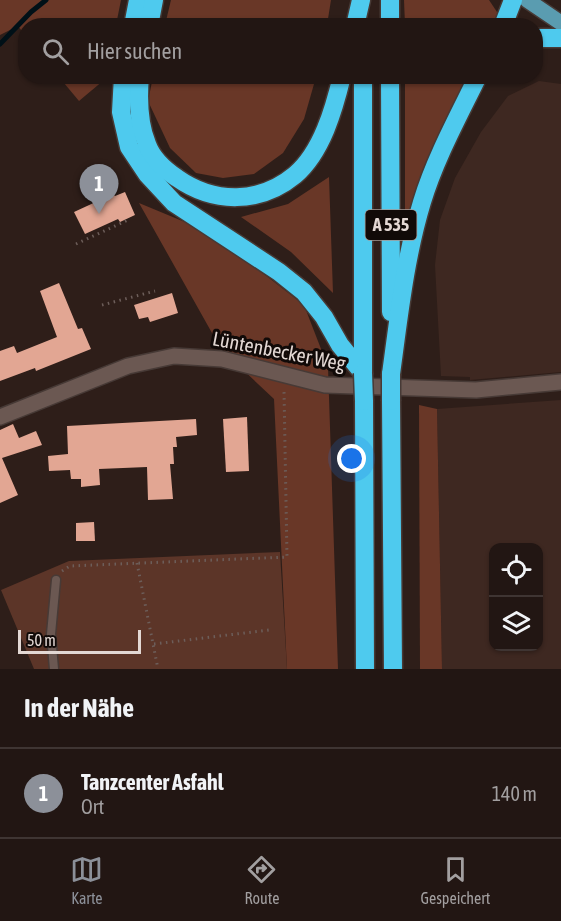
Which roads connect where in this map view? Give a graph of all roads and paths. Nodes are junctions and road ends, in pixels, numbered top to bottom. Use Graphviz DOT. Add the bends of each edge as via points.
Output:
graph roads {
  1 [pos="138,0"];
  2 [pos="154,0"];
  3 [pos="362,0"];
  4 [pos="390,0"];
  5 [pos="513,0"];
  6 [pos="526,0"];
  7 [pos="135,18"];
  8 [pos="151,18"];
  9 [pos="357,18"];
  10 [pos="363,18"];
  11 [pos="390,18"];
  12 [pos="506,18"];
  13 [pos="561,23"];
  14 [pos="543,38"];
  15 [pos="561,38"];
  16 [pos="123,84"];
  17 [pos="139,84"];
  18 [pos="339,84"];
  19 [pos="363,84"];
  20 [pos="390,84"];
  21 [pos="476,84"];
  22 [pos="128,220"];
  23 [pos="76,244"];
  24 [pos="155,291"];
  25 [pos="102,306"];
  26 [pos="363,373"];
  27 [pos="284,374"];
  28 [pos="391,374"];
  29 [pos="561,382"];
  30 [pos="0,417"];
  31 [pos="137,563"];
  32 [pos="70,566"];
  33 [pos="56,580"];
  34 [pos="270,630"];
  35 [pos="154,644"];
  36 [pos="54,669"];
  37 [pos="158,669"];
  38 [pos="365,669"];
  39 [pos="393,669"];
  1 -- 7 [label="highway"];
  2 -- 8 [label="highway"];
  3 -- 9 [label="highway"];
  3 -- 10 [label="highway"];
  4 -- 11 [label="highway"];
  5 -- 12 [label="highway"];
  6 -- 13 [label="main road"];
  14 -- 15 [label="highway"];
  16 -- 26 [label="highway" via="121,112 129,147 147,174 174,203 304,292"];
  17 -- 18 [label="highway" via="137,104 147,146 164,170 192,189 217,197 243,197 271,190 296,174 312,156"];
  19 -- 26 [label="highway, A 535"];
  20 -- 28 [label="highway, A 535"];
  21 -- 28 [label="highway" via="422,199 411,240"];
  22 -- 23 [label="path"];
  24 -- 25 [label="path"];
  26 -- 38 [label="highway, A 535, bridge"];
  27 -- 29 [label="street, Lüntenbecker Weg" via="325,385 418,389 476,390"];
  27 -- 30 [label="street, Lüntenbecker Weg" via="222,359 174,356 128,366"];
  27 -- 31 [label="path" via="287,557"];
  28 -- 39 [label="highway, A 535, bridge"];
  31 -- 32 [label="path"];
  31 -- 35 [label="path"];
  33 -- 36 [label="lane" via="51,634"];
  34 -- 35 [label="path"];
  35 -- 37 [label="path"];
}
